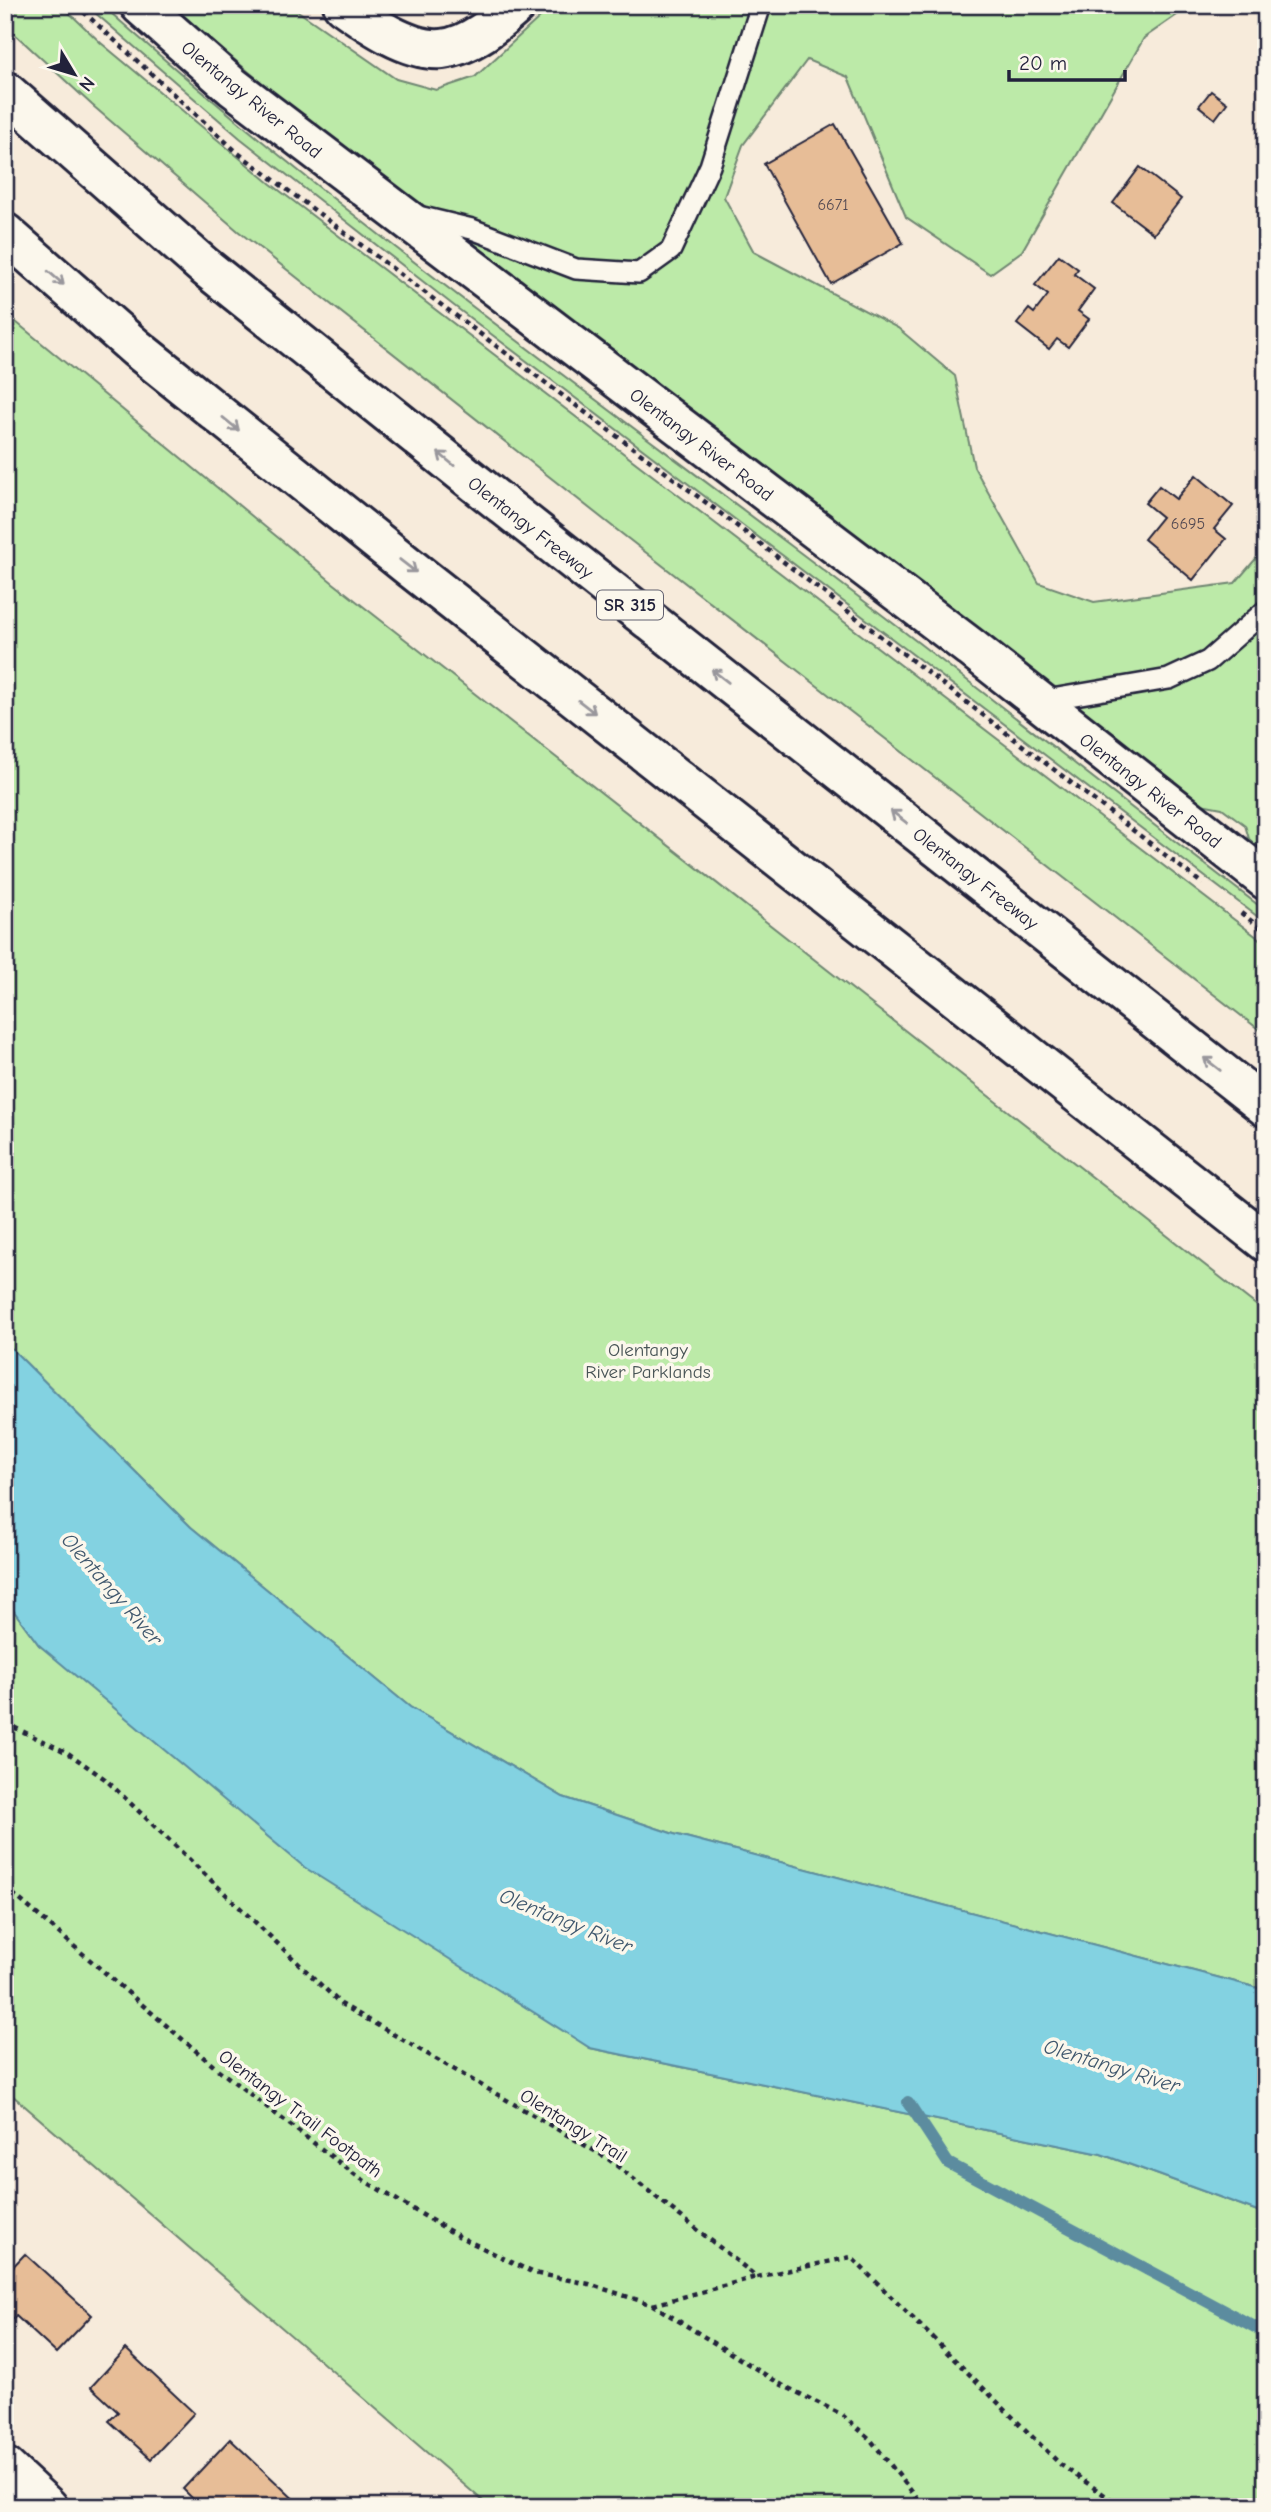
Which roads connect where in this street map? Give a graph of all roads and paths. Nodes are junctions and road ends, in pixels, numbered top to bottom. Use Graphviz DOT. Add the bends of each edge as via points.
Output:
graph roads {
  1 [pos="76,5"];
  2 [pos="140,5"];
  3 [pos="343,5"];
  4 [pos="517,5"];
  5 [pos="761,5"];
  6 [pos="5,91"];
  7 [pos="393,210"];
  8 [pos="5,233"];
  9 [pos="1266,610"];
  10 [pos="1039,701"];
  11 [pos="1266,880"];
  12 [pos="1211,890"];
  13 [pos="1233,907"];
  14 [pos="1266,932"];
  15 [pos="1266,1107"];
  16 [pos="1266,1242"];
  17 [pos="5,1723"];
  18 [pos="5,1887"];
  19 [pos="757,2277"];
  20 [pos="653,2305"];
  21 [pos="5,2468"];
  22 [pos="48,2507"];
  23 [pos="924,2507"];
  24 [pos="1122,2507"];
  1 -- 12 [label="path" via="238,153 720,513"];
  2 -- 7 [label="main road, Olentangy River Road" via="233,87"];
  3 -- 4 [label="main road" via="389,35 441,49 468,41"];
  5 -- 7 [label="lane" via="704,178 671,250 639,273 576,269 472,229"];
  15 -- 6 [label="main road, Olentangy Freeway / SR 315, one-way" via="204,266"];
  7 -- 10 [label="main road, Olentangy River Road"];
  8 -- 16 [label="main road, one-way" via="158,366"];
  9 -- 10 [label="lane" via="1208,661 1169,679"];
  10 -- 11 [label="main road, Olentangy River Road"];
  13 -- 14 [label="path"];
  17 -- 19 [label="path, Olentangy Trail" via="68,1753 105,1779 341,2004 607,2158"];
  18 -- 20 [label="path, Olentangy Trail Footpath" via="216,2068 358,2177 460,2237 534,2273 589,2284"];
  19 -- 20 [label="path"];
  19 -- 24 [label="path" via="851,2256 1061,2465"];
  20 -- 23 [label="path, Olentangy Trail Footpath" via="782,2385 841,2414 870,2438"];
  21 -- 22 [label="main road"];
}
